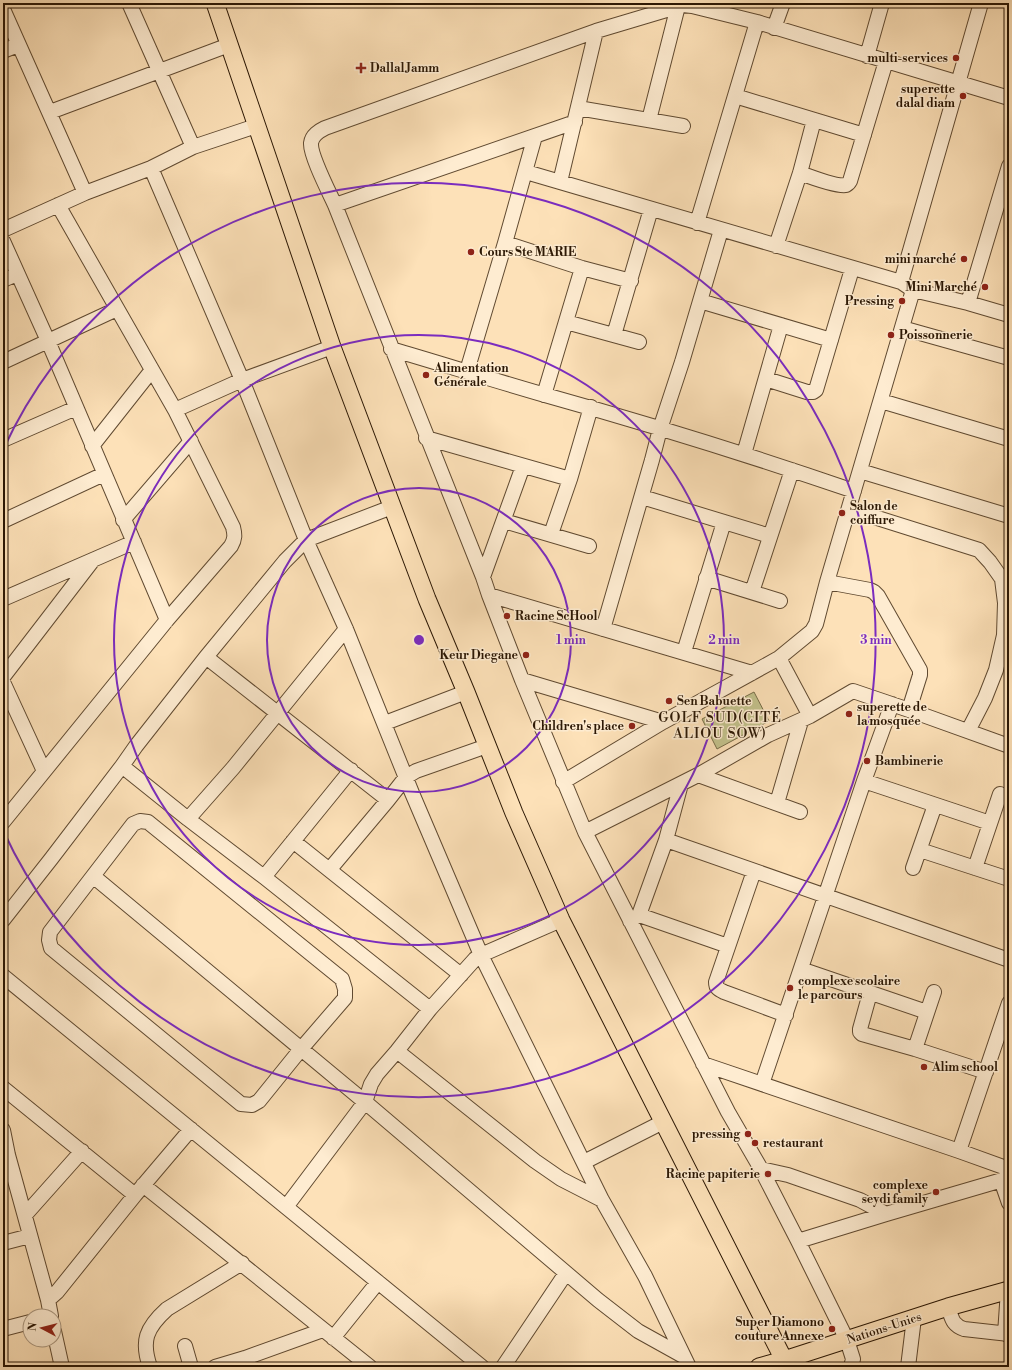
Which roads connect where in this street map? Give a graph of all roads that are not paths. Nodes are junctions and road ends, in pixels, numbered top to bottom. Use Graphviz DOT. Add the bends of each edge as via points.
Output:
graph roads {
  1 [pos="129,3"];
  2 [pos="215,3"];
  3 [pos="783,3"];
  4 [pos="882,3"];
  5 [pos="981,3"];
  6 [pos="678,6"];
  7 [pos="3,9"];
  8 [pos="757,22"];
  9 [pos="774,28"];
  10 [pos="596,31"];
  11 [pos="18,45"];
  12 [pos="229,45"];
  13 [pos="3,51"];
  14 [pos="867,56"];
  15 [pos="886,61"];
  16 [pos="160,72"];
  17 [pos="958,83"];
  18 [pos="735,96"];
  19 [pos="1009,98"];
  20 [pos="50,112"];
  21 [pos="577,115"];
  22 [pos="649,120"];
  23 [pos="814,120"];
  24 [pos="256,126"];
  25 [pos="683,126"];
  26 [pos="864,135"];
  27 [pos="535,136"];
  28 [pos="193,147"];
  29 [pos="1009,166"];
  30 [pos="151,168"];
  31 [pos="526,172"];
  32 [pos="800,173"];
  33 [pos="560,182"];
  34 [pos="85,193"];
  35 [pos="58,205"];
  36 [pos="335,205"];
  37 [pos="651,209"];
  38 [pos="697,223"];
  39 [pos="3,230"];
  40 [pos="721,230"];
  41 [pos="3,241"];
  42 [pos="505,244"];
  43 [pos="776,246"];
  44 [pos="582,268"];
  45 [pos="852,269"];
  46 [pos="17,274"];
  47 [pos="3,280"];
  48 [pos="630,281"];
  49 [pos="901,282"];
  50 [pos="913,290"];
  51 [pos="700,301"];
  52 [pos="968,303"];
  53 [pos="117,309"];
  54 [pos="1009,315"];
  55 [pos="566,322"];
  56 [pos="782,325"];
  57 [pos="902,328"];
  58 [pos="614,336"];
  59 [pos="831,340"];
  60 [pos="48,341"];
  61 [pos="638,342"];
  62 [pos="332,347"];
  63 [pos="391,349"];
  64 [pos="1009,358"];
  65 [pos="3,362"];
  66 [pos="152,370"];
  67 [pos="467,371"];
  68 [pos="766,379"];
  69 [pos="242,380"];
  70 [pos="544,395"];
  71 [pos="881,401"];
  72 [pos="591,407"];
  73 [pos="76,408"];
  74 [pos="175,410"];
  75 [pos="660,429"];
  76 [pos="426,438"];
  77 [pos="1009,439"];
  78 [pos="3,440"];
  79 [pos="191,441"];
  80 [pos="92,446"];
  81 [pos="744,454"];
  82 [pos="524,466"];
  83 [pos="792,470"];
  84 [pos="860,471"];
  85 [pos="104,474"];
  86 [pos="570,479"];
  87 [pos="854,491"];
  88 [pos="642,497"];
  89 [pos="392,507"];
  90 [pos="849,509"];
  91 [pos="1009,516"];
  92 [pos="123,520"];
  93 [pos="504,521"];
  94 [pos="3,522"];
  95 [pos="724,522"];
  96 [pos="551,534"];
  97 [pos="770,536"];
  98 [pos="306,540"];
  99 [pos="134,542"];
  100 [pos="589,546"];
  101 [pos="93,560"];
  102 [pos="483,577"];
  103 [pos="1006,577"];
  104 [pos="706,578"];
  105 [pos="827,582"];
  106 [pos="752,592"];
  107 [pos="489,595"];
  108 [pos="3,599"];
  109 [pos="780,601"];
  110 [pos="167,620"];
  111 [pos="603,628"];
  112 [pos="346,629"];
  113 [pos="684,652"];
  114 [pos="206,657"];
  115 [pos="779,658"];
  116 [pos="752,673"];
  117 [pos="3,677"];
  118 [pos="522,680"];
  119 [pos="3,682"];
  120 [pos="466,692"];
  121 [pos="892,704"];
  122 [pos="909,710"];
  123 [pos="277,713"];
  124 [pos="806,718"];
  125 [pos="664,722"];
  126 [pos="385,723"];
  127 [pos="968,731"];
  128 [pos="487,746"];
  129 [pos="1009,746"];
  130 [pos="122,766"];
  131 [pos="351,770"];
  132 [pos="44,771"];
  133 [pos="698,775"];
  134 [pos="406,777"];
  135 [pos="864,781"];
  136 [pos="563,782"];
  137 [pos="681,784"];
  138 [pos="1000,794"];
  139 [pos="388,800"];
  140 [pos="777,803"];
  141 [pos="935,804"];
  142 [pos="800,812"];
  143 [pos="188,819"];
  144 [pos="3,822"];
  145 [pos="990,823"];
  146 [pos="585,832"];
  147 [pos="293,840"];
  148 [pos="666,840"];
  149 [pos="920,850"];
  150 [pos="913,868"];
  151 [pos="975,868"];
  152 [pos="330,869"];
  153 [pos="754,871"];
  154 [pos="93,876"];
  155 [pos="264,877"];
  156 [pos="1009,879"];
  157 [pos="826,896"];
  158 [pos="635,918"];
  159 [pos="3,920"];
  160 [pos="561,920"];
  161 [pos="728,946"];
  162 [pos="481,955"];
  163 [pos="1009,960"];
  164 [pos="801,969"];
  165 [pos="461,975"];
  166 [pos="3,976"];
  167 [pos="934,992"];
  168 [pos="870,993"];
  169 [pos="1009,1003"];
  170 [pos="430,1009"];
  171 [pos="927,1012"];
  172 [pos="786,1015"];
  173 [pos="1004,1034"];
  174 [pos="915,1048"];
  175 [pos="301,1049"];
  176 [pos="398,1050"];
  177 [pos="704,1064"];
  178 [pos="986,1072"];
  179 [pos="762,1084"];
  180 [pos="3,1088"];
  181 [pos="365,1102"];
  182 [pos="663,1122"];
  183 [pos="191,1129"];
  184 [pos="3,1130"];
  185 [pos="82,1151"];
  186 [pos="959,1151"];
  187 [pos="5,1155"];
  188 [pos="584,1162"];
  189 [pos="761,1169"];
  190 [pos="1006,1176"];
  191 [pos="139,1190"];
  192 [pos="602,1200"];
  193 [pos="1009,1204"];
  194 [pos="286,1207"];
  195 [pos="886,1214"];
  196 [pos="25,1215"];
  197 [pos="30,1236"];
  198 [pos="798,1241"];
  199 [pos="3,1242"];
  200 [pos="242,1263"];
  201 [pos="566,1273"];
  202 [pos="378,1282"];
  203 [pos="1009,1290"];
  204 [pos="48,1300"];
  205 [pos="948,1307"];
  206 [pos="50,1308"];
  207 [pos="914,1318"];
  208 [pos="22,1324"];
  209 [pos="3,1329"];
  210 [pos="328,1334"];
  211 [pos="1007,1334"];
  212 [pos="847,1340"];
  213 [pos="185,1346"];
  214 [pos="58,1348"];
  215 [pos="784,1360"];
  216 [pos="686,1361"];
  217 [pos="246,1362"];
  218 [pos="62,1367"];
  219 [pos="150,1367"];
  220 [pos="192,1367"];
  221 [pos="215,1367"];
  222 [pos="370,1367"];
  223 [pos="482,1367"];
  224 [pos="502,1367"];
  225 [pos="759,1367"];
  226 [pos="851,1367"];
  227 [pos="908,1367"];
  1 -- 16 [label="street"];
  2 -- 12 [label="main road"];
  3 -- 9 [label="street"];
  4 -- 14 [label="street"];
  5 -- 17 [label="street"];
  6 -- 8 [label="street" via="692,6"];
  6 -- 10 [label="street"];
  6 -- 22 [label="street"];
  7 -- 11 [label="street"];
  8 -- 9 [label="street"];
  8 -- 18 [label="street"];
  9 -- 14 [label="street"];
  10 -- 21 [label="street"];
  10 -- 36 [label="street" via="319,130 311,142 311,148"];
  11 -- 13 [label="street"];
  11 -- 20 [label="street"];
  12 -- 16 [label="street"];
  12 -- 24 [label="main road"];
  14 -- 15 [label="street"];
  15 -- 17 [label="street"];
  15 -- 26 [label="street"];
  16 -- 20 [label="street"];
  16 -- 28 [label="street"];
  17 -- 19 [label="street"];
  17 -- 49 [label="street"];
  18 -- 23 [label="street"];
  18 -- 38 [label="street"];
  20 -- 34 [label="street"];
  21 -- 22 [label="street"];
  21 -- 27 [label="street"];
  21 -- 33 [label="street"];
  22 -- 25 [label="street"];
  23 -- 26 [label="street"];
  23 -- 32 [label="street"];
  24 -- 28 [label="street"];
  24 -- 62 [label="main road"];
  26 -- 32 [label="street" via="850,181 846,185 837,185"];
  27 -- 31 [label="street"];
  27 -- 36 [label="street"];
  28 -- 30 [label="street"];
  29 -- 52 [label="street"];
  30 -- 34 [label="street"];
  30 -- 69 [label="street"];
  31 -- 33 [label="street"];
  31 -- 42 [label="street"];
  32 -- 43 [label="street"];
  33 -- 37 [label="street"];
  34 -- 35 [label="street"];
  35 -- 39 [label="street"];
  35 -- 53 [label="street"];
  36 -- 63 [label="street"];
  37 -- 38 [label="street"];
  37 -- 48 [label="street"];
  38 -- 40 [label="street"];
  40 -- 43 [label="street"];
  40 -- 51 [label="street"];
  41 -- 46 [label="street"];
  42 -- 44 [label="street"];
  42 -- 67 [label="street"];
  43 -- 45 [label="street"];
  44 -- 48 [label="street"];
  44 -- 55 [label="street"];
  45 -- 49 [label="street"];
  45 -- 59 [label="street"];
  46 -- 47 [label="street"];
  46 -- 60 [label="street"];
  48 -- 58 [label="street"];
  49 -- 50 [label="street"];
  50 -- 52 [label="street"];
  50 -- 57 [label="street"];
  51 -- 56 [label="street"];
  51 -- 75 [label="street"];
  52 -- 54 [label="street"];
  53 -- 60 [label="street"];
  53 -- 66 [label="street"];
  55 -- 58 [label="street"];
  55 -- 70 [label="street"];
  56 -- 59 [label="street"];
  56 -- 68 [label="street"];
  57 -- 64 [label="street"];
  57 -- 71 [label="street"];
  58 -- 61 [label="street"];
  59 -- 68 [label="street" via="816,390 813,392"];
  60 -- 65 [label="street"];
  60 -- 73 [label="street"];
  62 -- 69 [label="street"];
  62 -- 89 [label="main road"];
  63 -- 67 [label="street"];
  63 -- 76 [label="street"];
  66 -- 74 [label="street"];
  66 -- 80 [label="street"];
  67 -- 70 [label="street"];
  68 -- 81 [label="street"];
  69 -- 74 [label="street"];
  69 -- 98 [label="street"];
  70 -- 72 [label="street"];
  71 -- 77 [label="street"];
  71 -- 84 [label="street"];
  72 -- 75 [label="street"];
  72 -- 86 [label="street"];
  73 -- 78 [label="street"];
  73 -- 80 [label="street"];
  74 -- 79 [label="street"];
  75 -- 81 [label="street"];
  75 -- 88 [label="street"];
  76 -- 82 [label="street"];
  76 -- 102 [label="street"];
  79 -- 92 [label="street"];
  79 -- 110 [label="street" via="235,535 234,541"];
  80 -- 85 [label="street"];
  81 -- 83 [label="street"];
  82 -- 86 [label="street"];
  82 -- 93 [label="street"];
  83 -- 87 [label="street"];
  83 -- 97 [label="street"];
  84 -- 87 [label="street"];
  84 -- 91 [label="street"];
  85 -- 92 [label="street"];
  85 -- 94 [label="street"];
  86 -- 96 [label="street"];
  87 -- 90 [label="street"];
  88 -- 95 [label="street"];
  88 -- 111 [label="street"];
  89 -- 98 [label="street"];
  89 -- 120 [label="main road"];
  90 -- 103 [label="street" via="979,550"];
  90 -- 105 [label="street"];
  92 -- 99 [label="street"];
  93 -- 96 [label="street"];
  93 -- 102 [label="street"];
  95 -- 97 [label="street"];
  95 -- 104 [label="street"];
  96 -- 100 [label="street"];
  97 -- 106 [label="street"];
  98 -- 112 [label="street"];
  98 -- 114 [label="street" via="285,561"];
  99 -- 101 [label="street"];
  99 -- 110 [label="street"];
  101 -- 108 [label="street"];
  101 -- 117 [label="street"];
  102 -- 107 [label="street"];
  103 -- 127 [label="street" via="1004,635 996,670"];
  104 -- 106 [label="street"];
  104 -- 113 [label="street"];
  105 -- 115 [label="street" via="812,631"];
  105 -- 122 [label="street" via="870,590 878,596 921,672"];
  106 -- 109 [label="street"];
  107 -- 111 [label="street"];
  107 -- 118 [label="street"];
  110 -- 132 [label="street"];
  111 -- 113 [label="street"];
  112 -- 123 [label="street"];
  112 -- 126 [label="street"];
  113 -- 116 [label="street"];
  114 -- 123 [label="street"];
  114 -- 130 [label="street"];
  115 -- 116 [label="street"];
  115 -- 124 [label="street"];
  116 -- 125 [label="street"];
  118 -- 125 [label="street"];
  118 -- 136 [label="street"];
  119 -- 132 [label="street"];
  120 -- 126 [label="street"];
  120 -- 128 [label="main road"];
  121 -- 122 [label="street"];
  121 -- 124 [label="street" via="852,691"];
  121 -- 135 [label="street"];
  122 -- 127 [label="street"];
  123 -- 131 [label="street"];
  123 -- 143 [label="street"];
  124 -- 133 [label="street" via="768,735"];
  124 -- 140 [label="street"];
  125 -- 136 [label="street"];
  126 -- 134 [label="street"];
  127 -- 129 [label="street"];
  128 -- 134 [label="street" via="416,771"];
  128 -- 160 [label="main road"];
  130 -- 143 [label="street"];
  130 -- 159 [label="street"];
  131 -- 139 [label="street"];
  131 -- 147 [label="street"];
  132 -- 144 [label="street"];
  133 -- 137 [label="street"];
  133 -- 140 [label="street"];
  134 -- 139 [label="street"];
  134 -- 162 [label="street"];
  135 -- 141 [label="street"];
  135 -- 157 [label="street"];
  136 -- 146 [label="street"];
  137 -- 146 [label="street"];
  137 -- 148 [label="street"];
  138 -- 145 [label="street"];
  139 -- 152 [label="street"];
  140 -- 142 [label="street"];
  141 -- 145 [label="street"];
  141 -- 149 [label="street"];
  143 -- 155 [label="street"];
  145 -- 151 [label="street"];
  146 -- 158 [label="street"];
  147 -- 152 [label="street"];
  147 -- 155 [label="street"];
  148 -- 153 [label="street"];
  148 -- 158 [label="street"];
  149 -- 150 [label="street"];
  149 -- 151 [label="street"];
  151 -- 156 [label="street"];
  152 -- 165 [label="street"];
  153 -- 157 [label="street"];
  153 -- 161 [label="street"];
  154 -- 175 [label="street"];
  154 -- 175 [label="street" via="133,824 140,821 148,822 342,980 345,998"];
  154 -- 175 [label="street" via="50,932 51,948 241,1104 252,1105 260,1101"];
  155 -- 170 [label="street"];
  157 -- 163 [label="street"];
  157 -- 164 [label="street"];
  158 -- 161 [label="street"];
  158 -- 177 [label="street"];
  160 -- 162 [label="street"];
  160 -- 182 [label="main road"];
  161 -- 172 [label="street" via="716,982 717,989"];
  162 -- 165 [label="street"];
  162 -- 188 [label="street"];
  164 -- 168 [label="street"];
  164 -- 172 [label="street"];
  165 -- 170 [label="street"];
  166 -- 183 [label="street"];
  167 -- 171 [label="street"];
  168 -- 171 [label="street"];
  168 -- 174 [label="street" via="860,1032"];
  169 -- 173 [label="street"];
  170 -- 176 [label="street"];
  171 -- 174 [label="street"];
  172 -- 179 [label="street"];
  173 -- 178 [label="street"];
  174 -- 178 [label="street"];
  175 -- 181 [label="street"];
  176 -- 181 [label="street" via="377,1074"];
  176 -- 192 [label="street" via="535,1161"];
  177 -- 179 [label="street"];
  177 -- 189 [label="street"];
  178 -- 186 [label="street"];
  179 -- 186 [label="street"];
  180 -- 185 [label="street"];
  181 -- 194 [label="street"];
  181 -- 201 [label="street"];
  182 -- 188 [label="street"];
  182 -- 215 [label="main road"];
  183 -- 191 [label="street"];
  183 -- 194 [label="street"];
  184 -- 187 [label="street"];
  185 -- 191 [label="street"];
  185 -- 196 [label="street"];
  186 -- 190 [label="street"];
  187 -- 196 [label="street"];
  188 -- 192 [label="street"];
  189 -- 195 [label="street" via="788,1175 860,1200"];
  189 -- 198 [label="street"];
  190 -- 193 [label="street"];
  190 -- 195 [label="street"];
  191 -- 200 [label="street"];
  191 -- 204 [label="street"];
  192 -- 216 [label="street" via="645,1276"];
  194 -- 202 [label="street"];
  195 -- 198 [label="street"];
  196 -- 197 [label="street"];
  197 -- 199 [label="street"];
  197 -- 204 [label="street"];
  198 -- 212 [label="street"];
  200 -- 210 [label="street"];
  200 -- 219 [label="street" via="167,1309 156,1319 145,1343"];
  201 -- 216 [label="street" via="638,1331"];
  201 -- 224 [label="street"];
  202 -- 210 [label="street"];
  202 -- 223 [label="street"];
  203 -- 205 [label="main road, Nations-Unies"];
  203 -- 211 [label="street"];
  204 -- 206 [label="street"];
  205 -- 207 [label="main road, Nations-Unies"];
  205 -- 211 [label="street" via="958,1327"];
  207 -- 212 [label="main road, Nations-Unies"];
  207 -- 227 [label="street"];
  208 -- 209 [label="street"];
  210 -- 217 [label="street"];
  210 -- 222 [label="street"];
  212 -- 215 [label="main road, Nations-Unies"];
  212 -- 226 [label="street" via="853,1359"];
  213 -- 220 [label="street"];
  214 -- 218 [label="street"];
  215 -- 225 [label="main road, Nations-Unies"];
  217 -- 221 [label="street"];
}
